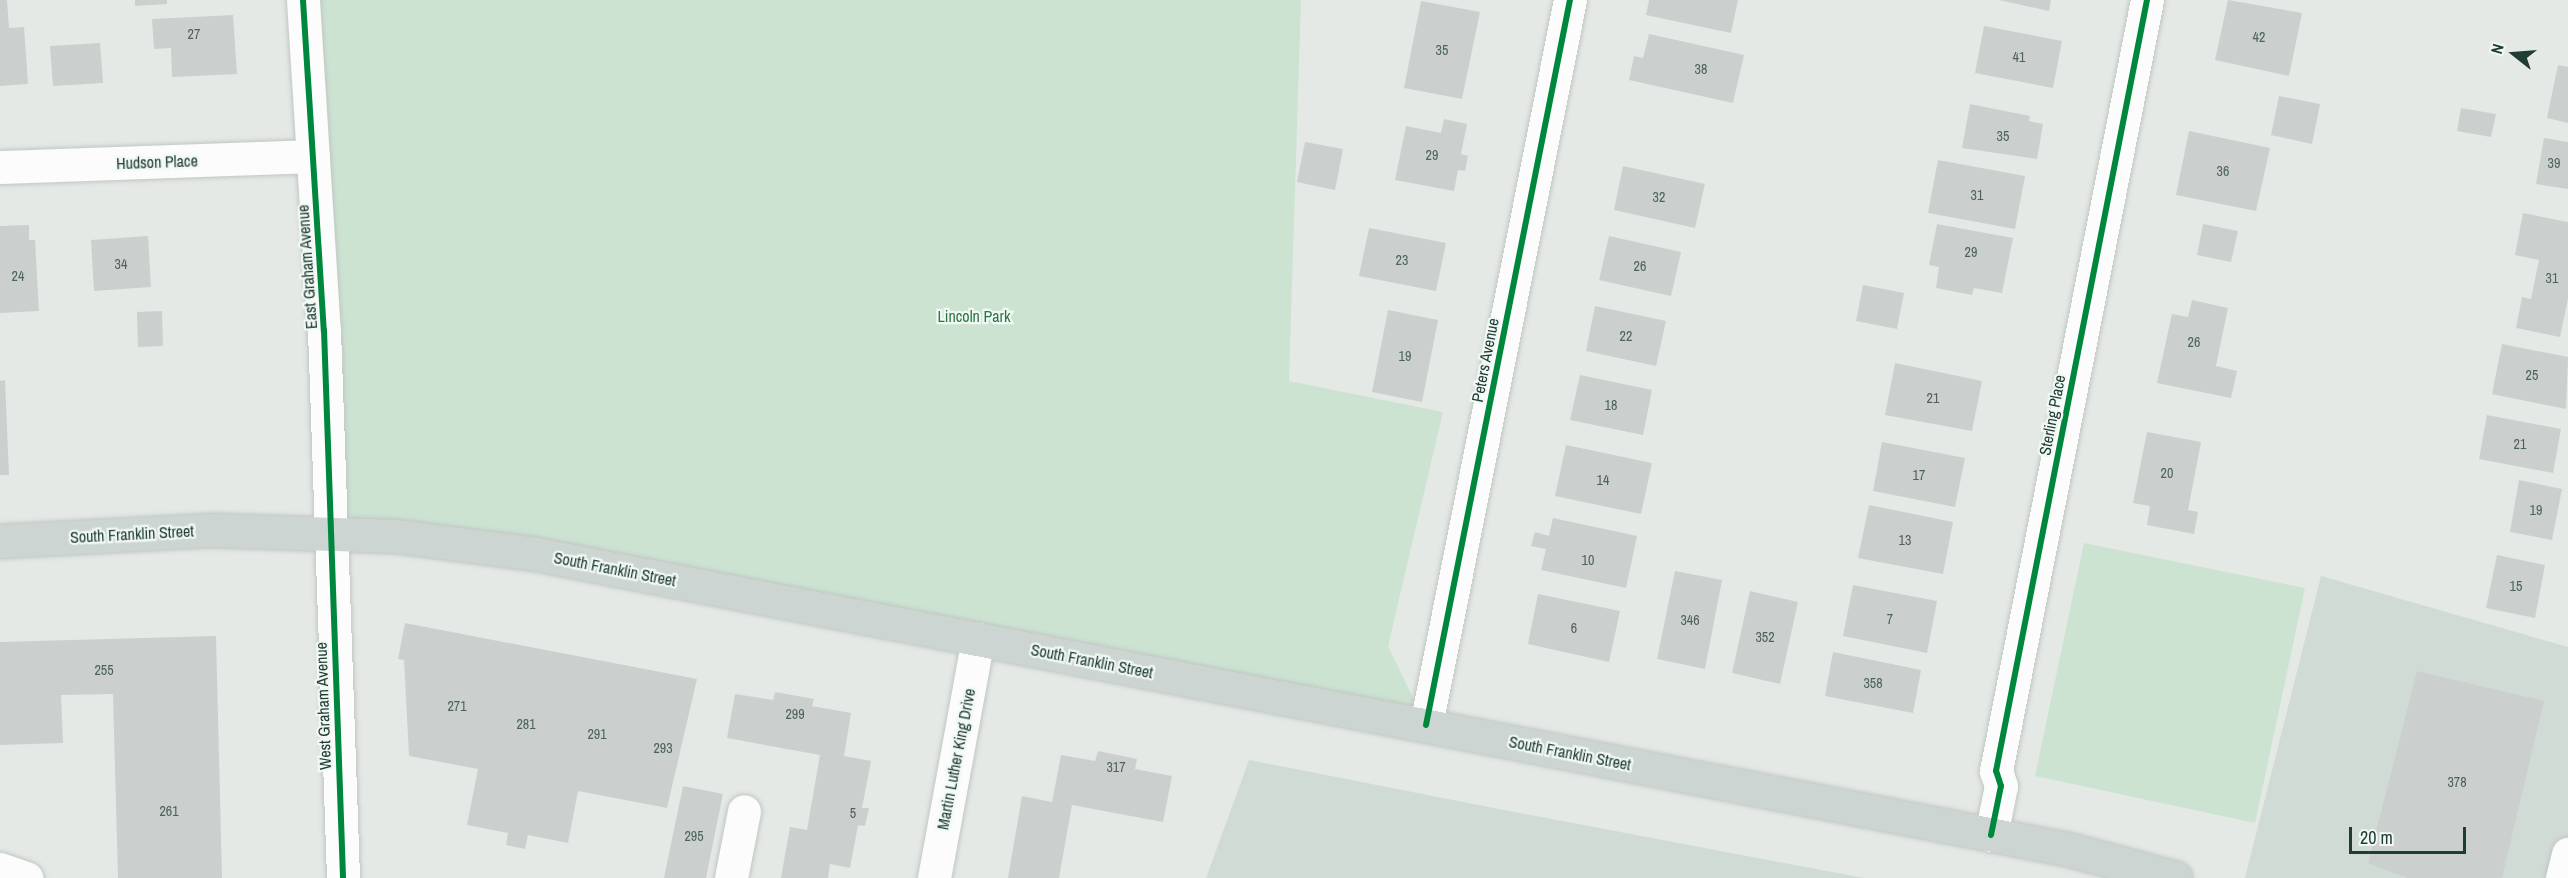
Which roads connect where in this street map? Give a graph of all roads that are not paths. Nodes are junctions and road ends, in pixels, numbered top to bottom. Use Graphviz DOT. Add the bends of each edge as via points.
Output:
graph roads {
  1 [pos="303,0"];
  2 [pos="1570,0"];
  3 [pos="2147,0"];
  4 [pos="313,156"];
  5 [pos="0,167"];
  6 [pos="331,533"];
  7 [pos="0,541"];
  8 [pos="978,639"];
  9 [pos="1426,725"];
  10 [pos="744,811"];
  11 [pos="1991,835"];
  12 [pos="2568,854"];
  13 [pos="0,869"];
  14 [pos="26,878"];
  15 [pos="343,878"];
  16 [pos="731,878"];
  17 [pos="934,878"];
  18 [pos="2175,878"];
  19 [pos="2562,878"];
  1 -- 4 [label="street, East Graham Avenue"];
  2 -- 9 [label="street, Peters Avenue"];
  3 -- 11 [label="street, Sterling Place" via="1996,771 2001,786"];
  4 -- 5 [label="street, Hudson Place"];
  4 -- 6 [label="street, East Graham Avenue"];
  6 -- 7 [label="main road, South Franklin Street" via="213,530"];
  6 -- 8 [label="main road, South Franklin Street" via="536,554"];
  6 -- 15 [label="street, West Graham Avenue"];
  8 -- 9 [label="main road, South Franklin Street"];
  8 -- 17 [label="street, Martin Luther King Drive"];
  9 -- 11 [label="main road, South Franklin Street"];
  10 -- 16 [label="street"];
  11 -- 18 [label="main road, South Franklin Street" via="2067,849"];
  12 -- 19 [label="street"];
  13 -- 14 [label="street"];
}
